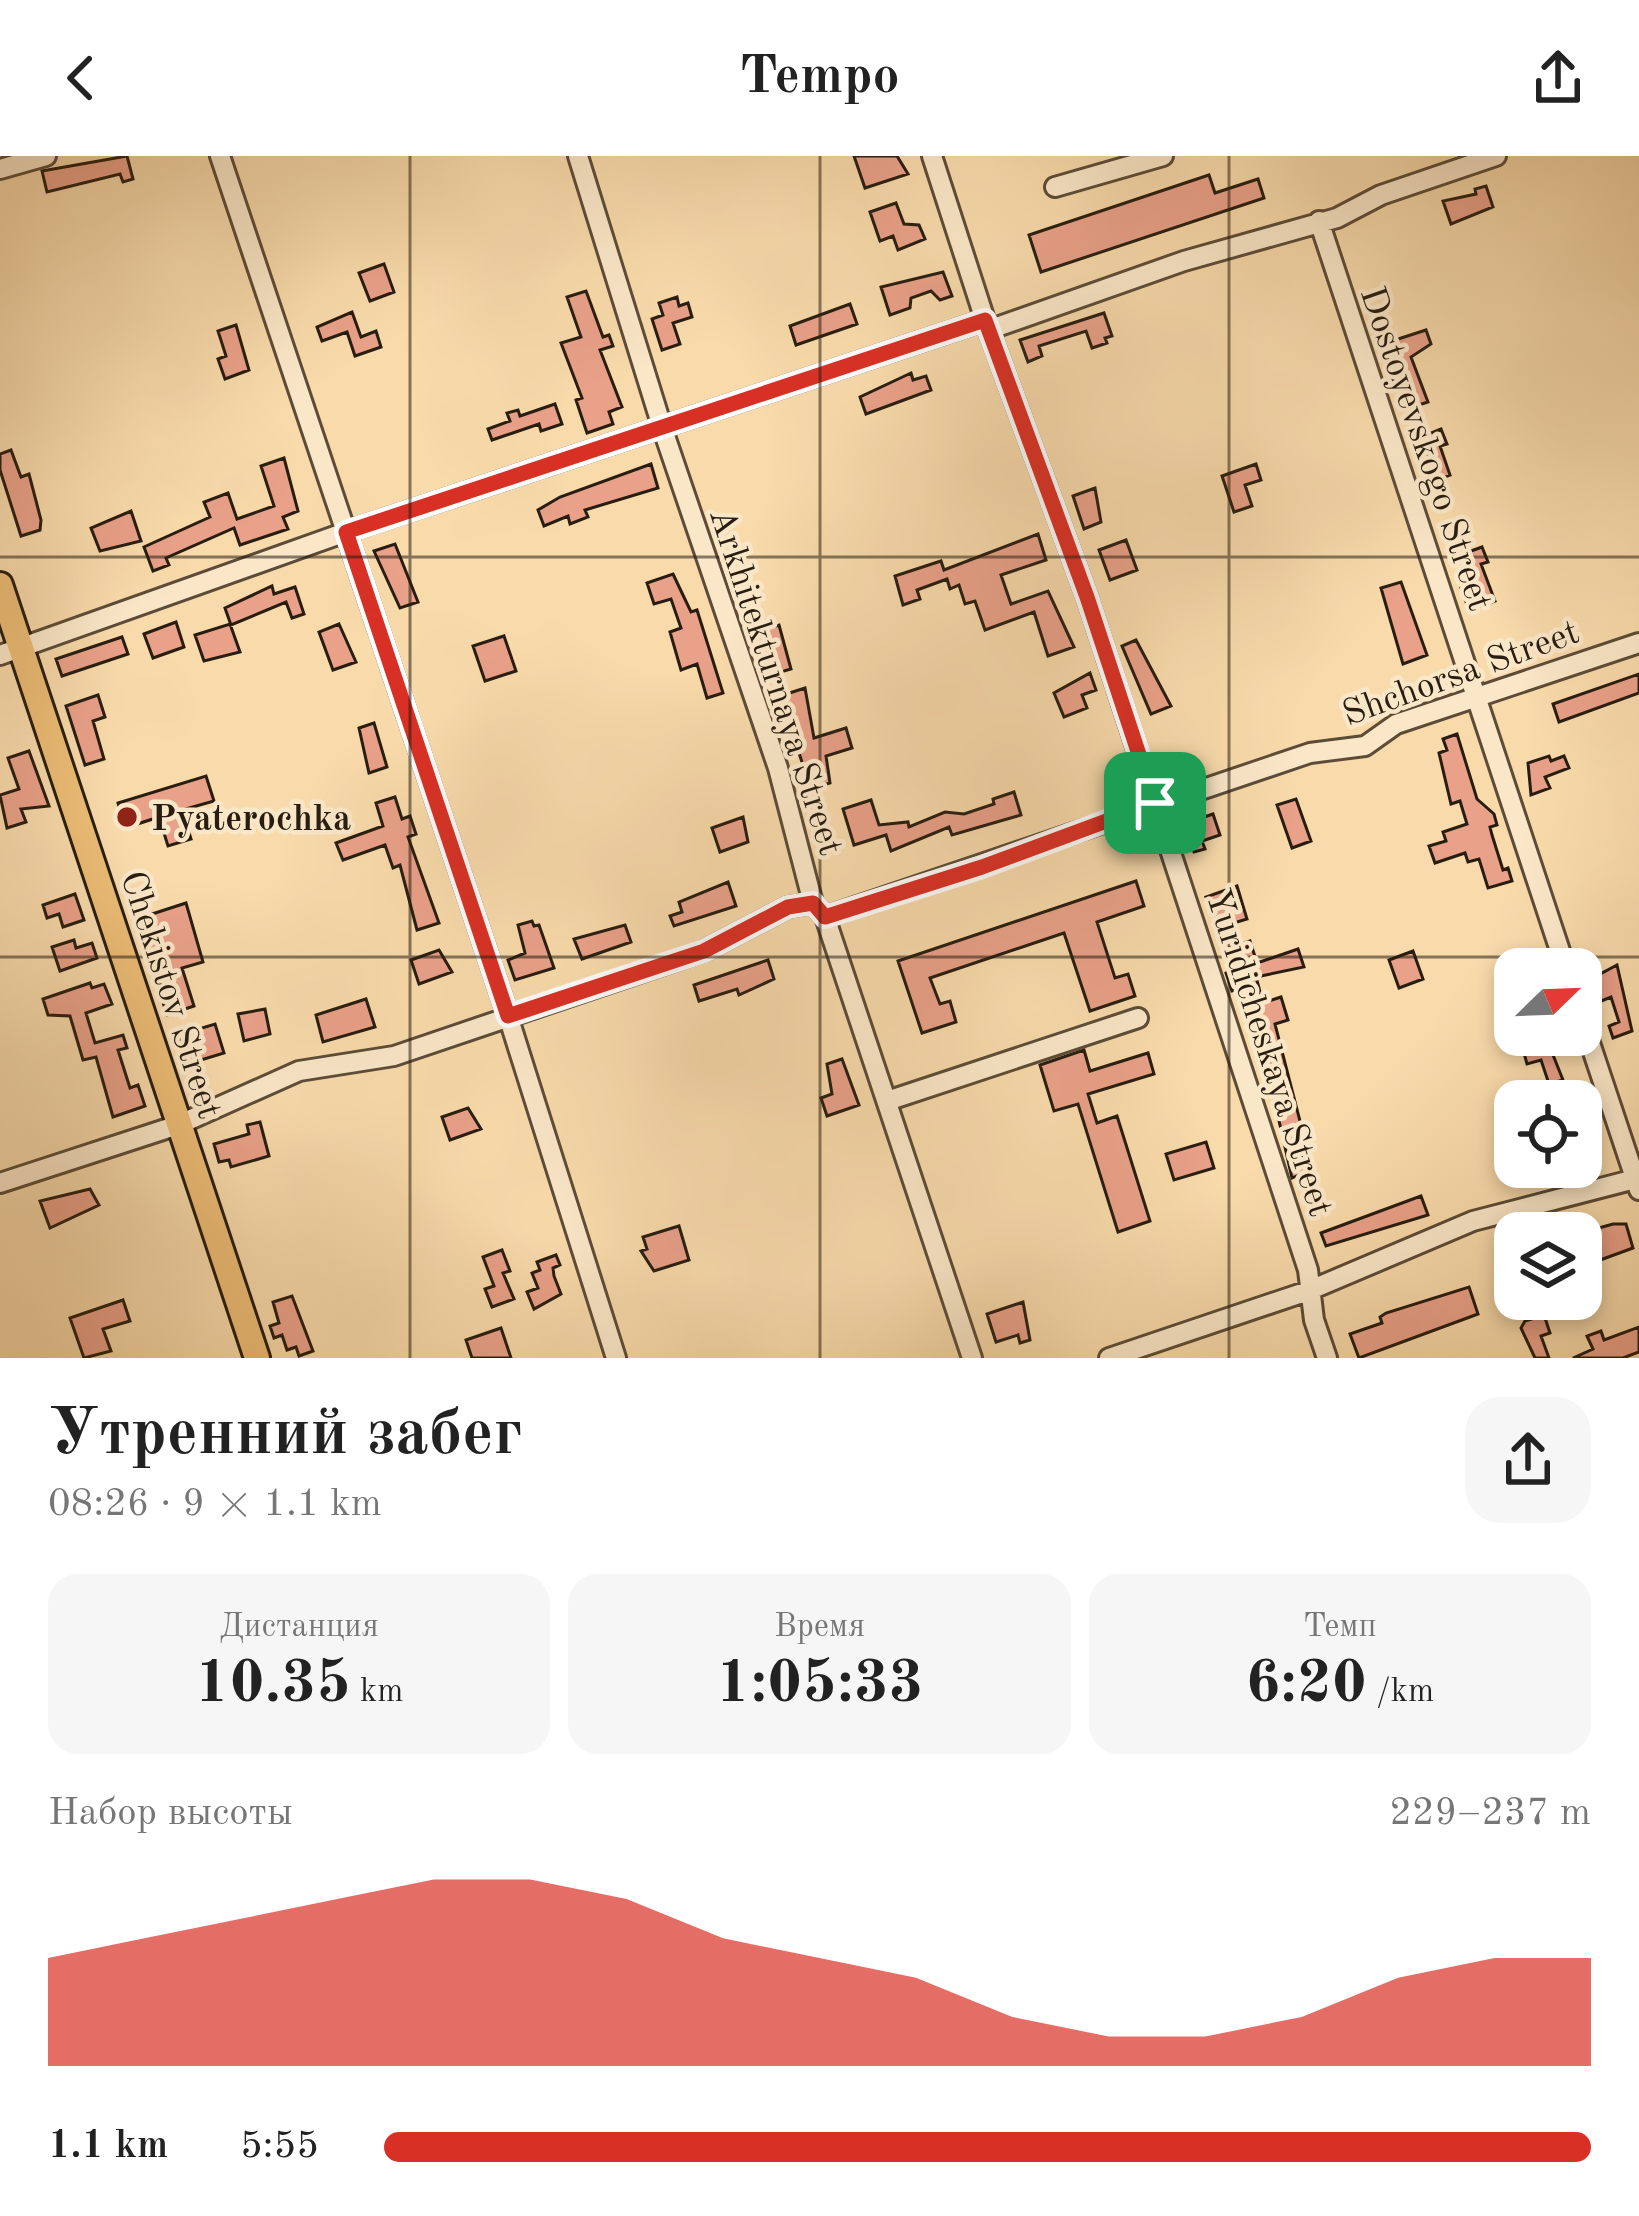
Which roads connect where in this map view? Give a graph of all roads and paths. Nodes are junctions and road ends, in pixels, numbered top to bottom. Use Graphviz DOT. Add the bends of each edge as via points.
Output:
graph roads {
  1 [pos="46,156"];
  2 [pos="220,156"];
  3 [pos="578,156"];
  4 [pos="932,156"];
  5 [pos="1163,156"];
  6 [pos="1496,156"];
  7 [pos="0,170"];
  8 [pos="1055,187"];
  9 [pos="1319,221"];
  10 [pos="988,324"];
  11 [pos="663,430"];
  12 [pos="346,532"];
  13 [pos="0,584"];
  14 [pos="1639,643"];
  15 [pos="11,651"];
  16 [pos="1477,695"];
  17 [pos="1155,803"];
  18 [pos="819,910"];
  19 [pos="1559,948"];
  20 [pos="508,1016"];
  21 [pos="1138,1018"];
  22 [pos="1595,1056"];
  23 [pos="887,1101"];
  24 [pos="178,1125"];
  25 [pos="0,1183"];
  26 [pos="1638,1183"];
  27 [pos="1308,1291"];
  28 [pos="256,1358"];
  29 [pos="616,1358"];
  30 [pos="972,1358"];
  31 [pos="1109,1358"];
  32 [pos="1327,1358"];
  1 -- 7 [label="street"];
  2 -- 12 [label="street"];
  3 -- 11 [label="street, Arkhitekturnaya Street"];
  4 -- 10 [label="street, Yuridicheskaya Street"];
  5 -- 8 [label="street"];
  6 -- 9 [label="street"];
  9 -- 10 [label="street"];
  9 -- 16 [label="street, Dostoyevskogo Street"];
  10 -- 11 [label="street"];
  10 -- 17 [label="street, Yuridicheskaya Street"];
  11 -- 12 [label="street"];
  11 -- 18 [label="street, Arkhitekturnaya Street"];
  12 -- 15 [label="street"];
  12 -- 20 [label="street"];
  13 -- 15 [label="main road, Chekistov Street"];
  14 -- 16 [label="street, Shchorsa Street"];
  15 -- 24 [label="main road, Chekistov Street"];
  16 -- 17 [label="street, Shchorsa Street" via="1396,724 1365,746 1310,754"];
  16 -- 19 [label="street, Dostoyevskogo Street"];
  17 -- 18 [label="street, Shchorsa Street" via="982,867"];
  17 -- 27 [label="street, Yuridicheskaya Street" via="1308,1270"];
  18 -- 20 [label="street, Shchorsa Street" via="788,907 704,951"];
  18 -- 23 [label="street, Arkhitekturnaya Street"];
  20 -- 24 [label="street, Shchorsa Street" via="394,1056 299,1071"];
  20 -- 29 [label="street"];
  21 -- 23 [label="street"];
  22 -- 26 [label="street"];
  23 -- 30 [label="street, Arkhitekturnaya Street"];
  24 -- 25 [label="street, Shchorsa Street"];
  24 -- 28 [label="main road, Chekistov Street"];
  26 -- 27 [label="street" via="1473,1221"];
  27 -- 31 [label="street"];
  27 -- 32 [label="street, Yuridicheskaya Street"];
}
